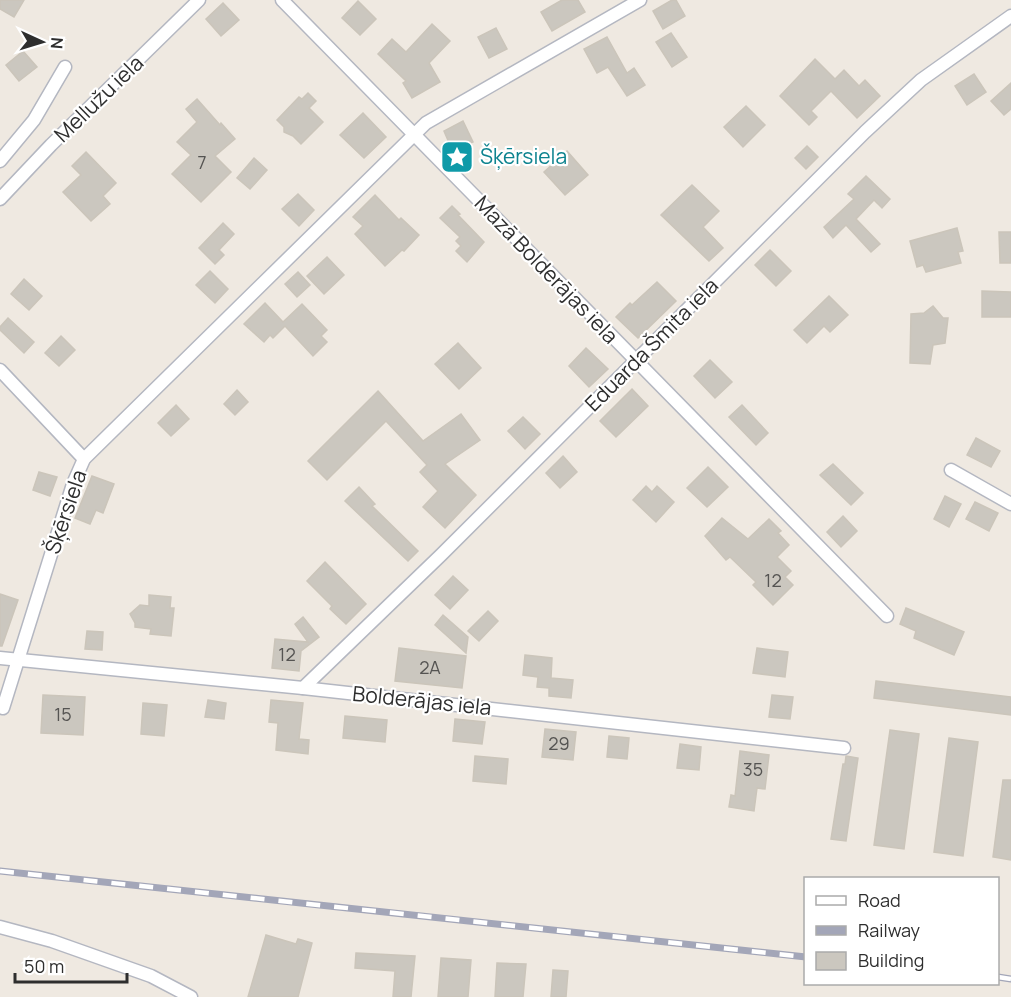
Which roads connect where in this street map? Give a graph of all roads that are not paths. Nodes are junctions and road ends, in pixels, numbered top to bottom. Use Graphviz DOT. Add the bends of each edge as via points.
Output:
graph roads {
  1 [pos="199,0"];
  2 [pos="282,0"];
  3 [pos="640,0"];
  4 [pos="1011,16"];
  5 [pos="65,67"];
  6 [pos="413,134"];
  7 [pos="0,161"];
  8 [pos="0,199"];
  9 [pos="636,361"];
  10 [pos="0,370"];
  11 [pos="84,459"];
  12 [pos="951,470"];
  13 [pos="1011,504"];
  14 [pos="887,616"];
  15 [pos="0,658"];
  16 [pos="18,660"];
  17 [pos="303,688"];
  18 [pos="3,708"];
  19 [pos="844,748"];
  20 [pos="0,927"];
  21 [pos="191,997"];
  1 -- 8 [label="street, Mellužu iela"];
  2 -- 6 [label="street, Mazā Bolderājas iela"];
  3 -- 6 [label="street, Šķērsiela" via="432,119"];
  4 -- 9 [label="street, Eduarda Šmita iela" via="921,80"];
  5 -- 7 [label="street, Mellužu iela" via="34,120"];
  6 -- 9 [label="street, Mazā Bolderājas iela"];
  6 -- 11 [label="street, Šķērsiela"];
  9 -- 14 [label="street, Mazā Bolderājas iela"];
  9 -- 17 [label="street, Eduarda Šmita iela"];
  10 -- 11 [label="street"];
  11 -- 16 [label="street, Šķērsiela"];
  12 -- 13 [label="street"];
  15 -- 16 [label="street, Bolderājas iela"];
  16 -- 17 [label="street, Bolderājas iela"];
  16 -- 18 [label="street, Šķērsiela"];
  17 -- 19 [label="street, Bolderājas iela"];
  20 -- 21 [label="street" via="151,976"];
}
